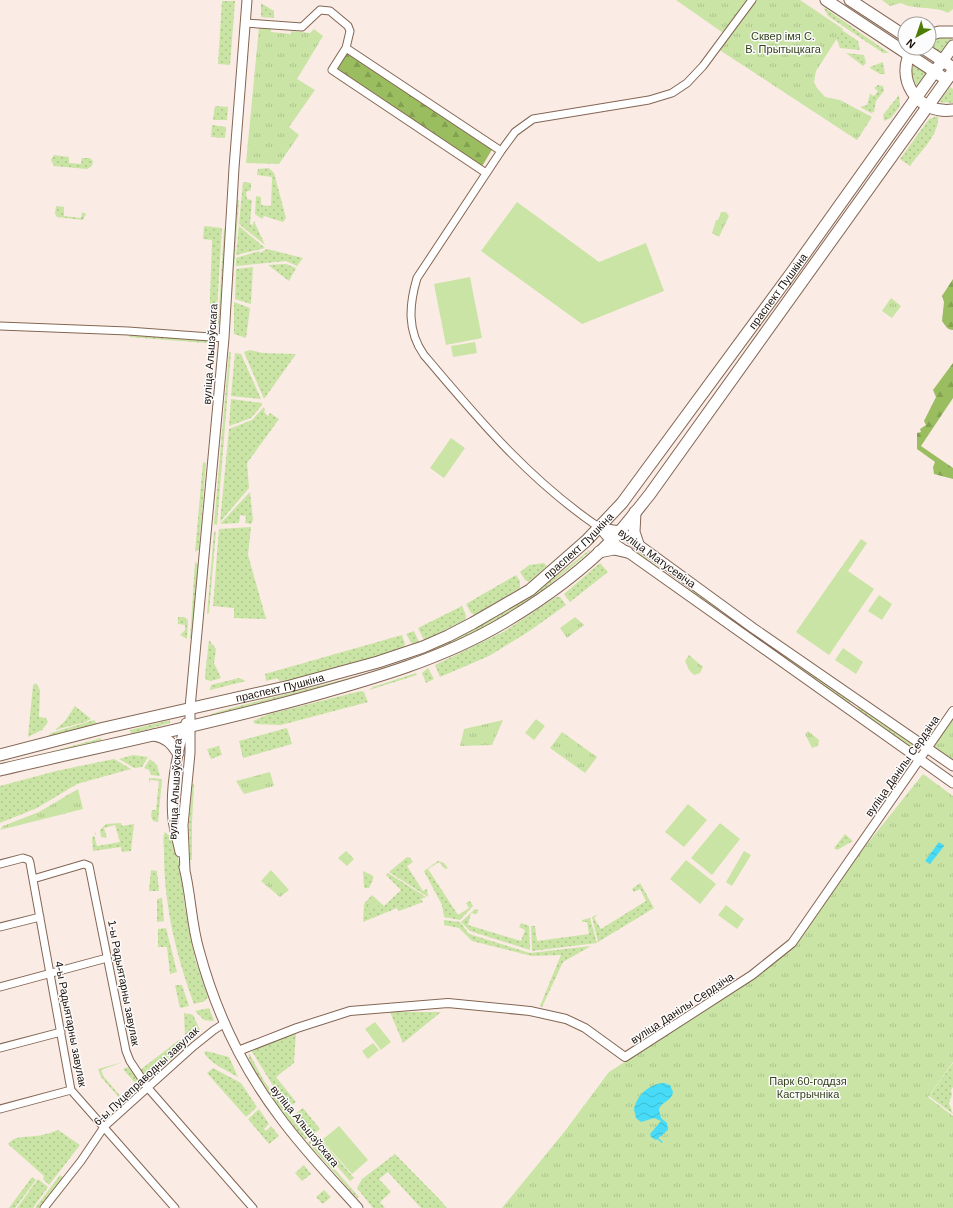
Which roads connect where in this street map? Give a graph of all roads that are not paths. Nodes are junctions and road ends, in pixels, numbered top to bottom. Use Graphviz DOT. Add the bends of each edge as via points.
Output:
graph roads {
  1 [pos="247,0"];
  2 [pos="752,0"];
  3 [pos="826,0"];
  4 [pos="850,0"];
  5 [pos="245,23"];
  6 [pos="897,31"];
  7 [pos="953,32"];
  8 [pos="937,33"];
  9 [pos="897,43"];
  10 [pos="953,46"];
  11 [pos="346,48"];
  12 [pos="910,56"];
  13 [pos="916,56"];
  14 [pos="935,56"];
  15 [pos="943,61"];
  16 [pos="935,72"];
  17 [pos="952,76"];
  18 [pos="916,97"];
  19 [pos="928,107"];
  20 [pos="953,110"];
  21 [pos="501,151"];
  22 [pos="486,173"];
  23 [pos="0,326"];
  24 [pos="224,338"];
  25 [pos="635,512"];
  26 [pos="600,528"];
  27 [pos="620,531"];
  28 [pos="611,541"];
  29 [pos="638,544"];
  30 [pos="627,552"];
  31 [pos="597,553"];
  32 [pos="725,621"];
  33 [pos="753,628"];
  34 [pos="858,700"];
  35 [pos="190,708"];
  36 [pos="850,710"];
  37 [pos="953,712"];
  38 [pos="187,727"];
  39 [pos="104,728"];
  40 [pos="152,734"];
  41 [pos="106,745"];
  42 [pos="928,748"];
  43 [pos="178,753"];
  44 [pos="0,755"];
  45 [pos="920,759"];
  46 [pos="953,766"];
  47 [pos="0,770"];
  48 [pos="953,783"];
  49 [pos="0,864"];
  50 [pos="185,871"];
  51 [pos="33,879"];
  52 [pos="40,917"];
  53 [pos="0,927"];
  54 [pos="108,958"];
  55 [pos="49,973"];
  56 [pos="0,987"];
  57 [pos="225,1024"];
  58 [pos="61,1032"];
  59 [pos="0,1048"];
  60 [pos="238,1051"];
  61 [pos="148,1088"];
  62 [pos="71,1090"];
  63 [pos="0,1109"];
  64 [pos="104,1127"];
  65 [pos="44,1208"];
  66 [pos="176,1208"];
  67 [pos="254,1208"];
  68 [pos="358,1208"];
  1 -- 5 [label="main road, вуліца Альшэўскага"];
  2 -- 21 [label="street" via="702,66 687,83 672,93 649,100 533,119 515,132"];
  3 -- 9 [label="main road"];
  4 -- 6 [label="main road"];
  5 -- 11 [label="street" via="302,27 320,10 330,11 348,26 350,31"];
  5 -- 24 [label="main road, вуліца Альшэўскага"];
  7 -- 8 [label="main road"];
  10 -- 15 [label="main road, праспект Пушкіна"];
  11 -- 21 [label="street"];
  11 -- 22 [label="street" via="332,70"];
  12 -- 18 [label="main road" via="906,76"];
  13 -- 16 [label="main road"];
  14 -- 15 [label="main road"];
  15 -- 16 [label="main road, праспект Пушкіна"];
  15 -- 17 [label="main road"];
  16 -- 17 [label="main road"];
  16 -- 18 [label="main road, праспект Пушкіна"];
  17 -- 19 [label="main road, праспект Пушкіна"];
  18 -- 19 [label="main road"];
  18 -- 26 [label="main road, праспект Пушкіна" via="649,467"];
  19 -- 20 [label="main road"];
  19 -- 25 [label="main road, праспект Пушкіна" via="655,488"];
  21 -- 22 [label="street"];
  22 -- 26 [label="street" via="416,278 411,305 413,336 424,355 509,452 550,491"];
  23 -- 24 [label="street"];
  24 -- 35 [label="main road, вуліца Альшэўскага"];
  25 -- 27 [label="main road, праспект Пушкіна"];
  25 -- 29 [label="main road" via="634,532"];
  26 -- 27 [label="main road, вуліца Матусевіча"];
  26 -- 28 [label="main road, вуліца Матусевіча"];
  26 -- 35 [label="main road, праспект Пушкіна" via="530,590 430,644 378,662 290,686"];
  27 -- 28 [label="main road, праспект Пушкіна"];
  27 -- 29 [label="main road, вуліца Матусевіча"];
  28 -- 30 [label="main road, вуліца Матусевіча"];
  28 -- 31 [label="main road, праспект Пушкіна"];
  29 -- 33 [label="main road, вуліца Матусевіча"];
  30 -- 31 [label="main road" via="614,549"];
  30 -- 32 [label="main road, вуліца Матусевіча"];
  31 -- 38 [label="main road, праспект Пушкіна" via="556,588 521,612 468,642 429,659 363,682 239,716"];
  32 -- 33 [label="main road" via="723,616 727,614"];
  32 -- 36 [label="main road, вуліца Матусевіча"];
  33 -- 34 [label="main road, вуліца Матусевіча"];
  34 -- 36 [label="main road"];
  34 -- 42 [label="main road, вуліца Матусевіча"];
  35 -- 38 [label="main road, вуліца Альшэўскага"];
  35 -- 39 [label="main road, праспект Пушкіна"];
  36 -- 45 [label="main road, вуліца Матусевіча"];
  37 -- 42 [label="street, вуліца Данілы Сердзіча"];
  38 -- 40 [label="main road, праспект Пушкіна"];
  38 -- 43 [label="main road, вуліца Альшэўскага"];
  38 -- 50 [label="main road, вуліца Альшэўскага" via="190,753 184,825"];
  39 -- 41 [label="main road" via="111,738"];
  39 -- 44 [label="main road, праспект Пушкіна"];
  40 -- 41 [label="main road, праспект Пушкіна"];
  40 -- 43 [label="main road" via="165,738"];
  41 -- 47 [label="main road, праспект Пушкіна"];
  42 -- 45 [label="street, вуліца Данілы Сердзіча"];
  42 -- 46 [label="main road, вуліца Матусевіча"];
  43 -- 50 [label="main road, вуліца Альшэўскага" via="173,819"];
  45 -- 48 [label="main road, вуліца Матусевіча"];
  45 -- 60 [label="street, вуліца Данілы Сердзіча" via="792,943 752,975 626,1057 585,1028 566,1019 530,1011 448,1003 350,1011 310,1023"];
  49 -- 51 [label="street, 4-ы Радыятарны завулак" via="27,859"];
  50 -- 57 [label="main road, вуліца Альшэўскага" via="191,917 199,949"];
  51 -- 52 [label="street, 4-ы Радыятарны завулак"];
  51 -- 54 [label="street, 1-ы Радыятарны завулак" via="84,864 89,866"];
  52 -- 53 [label="street"];
  52 -- 55 [label="street, 4-ы Радыятарны завулак"];
  54 -- 55 [label="street"];
  54 -- 61 [label="street, 1-ы Радыятарны завулак" via="126,1051"];
  55 -- 56 [label="street"];
  55 -- 58 [label="street, 4-ы Радыятарны завулак"];
  57 -- 60 [label="main road, вуліца Альшэўскага"];
  57 -- 61 [label="street, 6-ы Пуцеправодны завулак" via="204,1038"];
  58 -- 59 [label="street"];
  58 -- 62 [label="street, 4-ы Радыятарны завулак"];
  60 -- 68 [label="main road, вуліца Альшэўскага" via="254,1080 280,1117"];
  61 -- 64 [label="street, 6-ы Пуцеправодны завулак"];
  61 -- 67 [label="street, 1-ы Радыятарны завулак"];
  62 -- 63 [label="street"];
  62 -- 64 [label="street, 4-ы Радыятарны завулак"];
  64 -- 65 [label="street, 6-ы Пуцеправодны завулак"];
  64 -- 66 [label="street, 4-ы Радыятарны завулак"];
}
